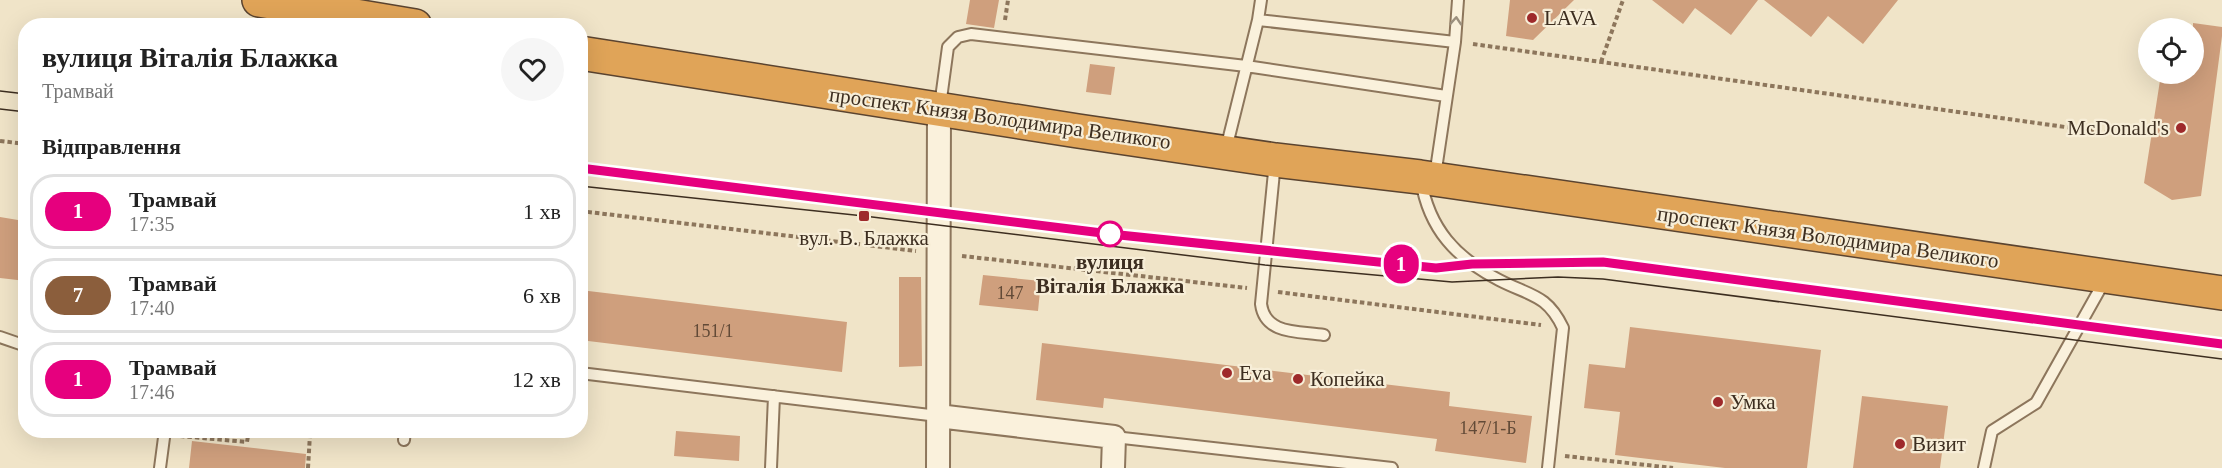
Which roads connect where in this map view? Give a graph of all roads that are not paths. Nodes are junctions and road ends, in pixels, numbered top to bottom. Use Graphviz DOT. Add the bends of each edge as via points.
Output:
graph roads {
  1 [pos="259,0"];
  2 [pos="1261,0"];
  3 [pos="1458,0"];
  4 [pos="367,18"];
  5 [pos="1258,20"];
  6 [pos="1455,42"];
  7 [pos="588,54"];
  8 [pos="1246,66"];
  9 [pos="1446,96"];
  10 [pos="939,109"];
  11 [pos="1225,152"];
  12 [pos="1275,160"];
  13 [pos="1427,178"];
  14 [pos="2106,277"];
  15 [pos="2222,293"];
  16 [pos="1324,335"];
  17 [pos="0,337"];
  18 [pos="18,343"];
  19 [pos="588,374"];
  20 [pos="774,396"];
  21 [pos="939,416"];
  22 [pos="1114,437"];
  23 [pos="164,438"];
  24 [pos="160,468"];
  25 [pos="771,468"];
  26 [pos="938,468"];
  27 [pos="1113,468"];
  28 [pos="1392,468"];
  29 [pos="1548,468"];
  30 [pos="1984,468"];
  1 -- 4 [label="highway"];
  2 -- 5 [label="lane"];
  6 -- 3 [label="lane, one-way"];
  5 -- 6 [label="lane"];
  5 -- 8 [label="lane"];
  6 -- 9 [label="lane"];
  7 -- 10 [label="highway, проспект Князя Володимира Великого"];
  8 -- 9 [label="lane"];
  8 -- 10 [label="lane" via="971,34 958,37 948,47"];
  8 -- 11 [label="lane"];
  9 -- 13 [label="lane"];
  10 -- 11 [label="highway, проспект Князя Володимира Великого"];
  10 -- 21 [label="street"];
  11 -- 12 [label="highway, проспект Князя Володимира Великого"];
  12 -- 13 [label="highway, проспект Князя Володимира Великого"];
  12 -- 16 [label="lane" via="1263,316 1277,328"];
  13 -- 14 [label="highway, проспект Князя Володимира Великого"];
  13 -- 29 [label="lane" via="1424,202 1442,236 1472,264 1544,301 1563,328"];
  14 -- 15 [label="highway, проспект Князя Володимира Великого"];
  14 -- 30 [label="lane" via="2037,403 1992,431"];
  17 -- 18 [label="lane"];
  19 -- 20 [label="lane"];
  20 -- 21 [label="lane"];
  20 -- 25 [label="lane"];
  21 -- 22 [label="street"];
  21 -- 26 [label="street"];
  22 -- 27 [label="street"];
  22 -- 28 [label="lane"];
  23 -- 24 [label="lane"];
}
